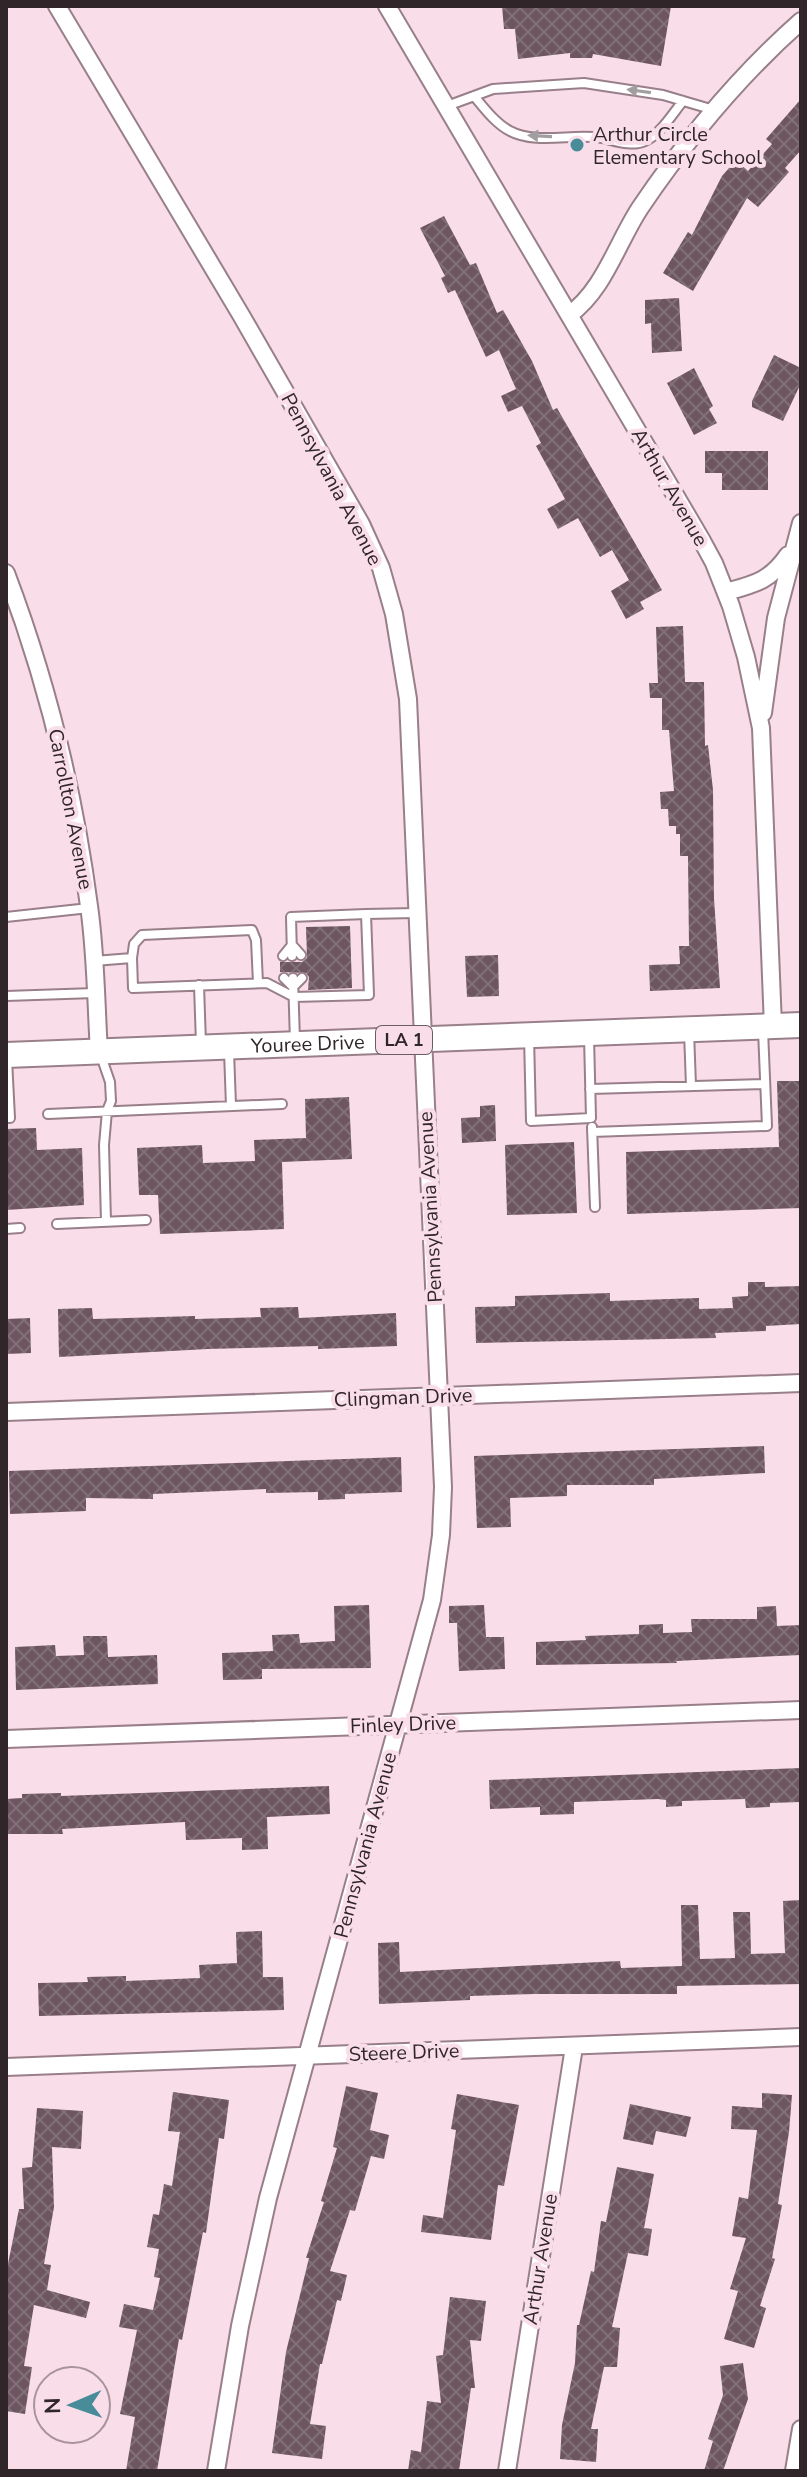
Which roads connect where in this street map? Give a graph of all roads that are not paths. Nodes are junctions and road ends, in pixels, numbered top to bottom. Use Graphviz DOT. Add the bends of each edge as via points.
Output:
graph roads {
  1 [pos="57,6"];
  2 [pos="387,6"];
  3 [pos="801,21"];
  4 [pos="474,96"];
  5 [pos="683,101"];
  6 [pos="447,106"];
  7 [pos="715,111"];
  8 [pos="569,315"];
  9 [pos="801,523"];
  10 [pos="794,548"];
  11 [pos="6,573"];
  12 [pos="726,592"];
  13 [pos="761,728"];
  14 [pos="90,908"];
  15 [pos="416,913"];
  16 [pos="366,914"];
  17 [pos="6,917"];
  18 [pos="292,956"];
  19 [pos="132,958"];
  20 [pos="94,961"];
  21 [pos="293,980"];
  22 [pos="258,983"];
  23 [pos="199,985"];
  24 [pos="95,993"];
  25 [pos="6,996"];
  26 [pos="294,997"];
  27 [pos="801,1025"];
  28 [pos="768,1026"];
  29 [pos="689,1029"];
  30 [pos="589,1033"];
  31 [pos="528,1035"];
  32 [pos="421,1040"];
  33 [pos="296,1045"];
  34 [pos="229,1047"];
  35 [pos="201,1048"];
  36 [pos="99,1052"];
  37 [pos="6,1055"];
  38 [pos="765,1084"];
  39 [pos="691,1086"];
  40 [pos="590,1089"];
  41 [pos="282,1104"];
  42 [pos="231,1106"];
  43 [pos="107,1111"];
  44 [pos="48,1114"];
  45 [pos="6,1118"];
  46 [pos="591,1118"];
  47 [pos="592,1132"];
  48 [pos="595,1207"];
  49 [pos="146,1220"];
  50 [pos="106,1222"];
  51 [pos="57,1224"];
  52 [pos="20,1228"];
  53 [pos="6,1229"];
  54 [pos="801,1383"];
  55 [pos="439,1395"];
  56 [pos="6,1412"];
  57 [pos="801,1710"];
  58 [pos="399,1724"];
  59 [pos="6,1739"];
  60 [pos="801,2037"];
  61 [pos="574,2047"];
  62 [pos="307,2056"];
  63 [pos="6,2067"];
  64 [pos="801,2429"];
  65 [pos="216,2471"];
  66 [pos="507,2471"];
  67 [pos="794,2471"];
  1 -- 15 [label="street, Pennsylvania Avenue" via="256,341 381,568 408,699"];
  2 -- 6 [label="street, Arthur Avenue"];
  3 -- 7 [label="street"];
  5 -- 4 [label="lane, one-way" via="584,83"];
  5 -- 4 [label="lane, one-way" via="652,138 632,143 510,131"];
  4 -- 6 [label="lane"];
  5 -- 7 [label="lane"];
  6 -- 8 [label="street, Arthur Avenue"];
  7 -- 8 [label="street" via="640,208 585,303"];
  8 -- 12 [label="street, Arthur Avenue" via="701,539"];
  9 -- 10 [label="street"];
  10 -- 12 [label="street" via="776,572"];
  10 -- 13 [label="street" via="769,654"];
  11 -- 14 [label="street, Carrollton Avenue" via="63,755"];
  12 -- 13 [label="street, Arthur Avenue"];
  13 -- 28 [label="street, Arthur Avenue"];
  14 -- 17 [label="lane"];
  14 -- 20 [label="street, Carrollton Avenue"];
  15 -- 16 [label="lane"];
  15 -- 32 [label="street, Pennsylvania Avenue"];
  16 -- 18 [label="lane" via="291,917"];
  16 -- 26 [label="lane" via="369,995"];
  19 -- 20 [label="lane"];
  19 -- 22 [label="lane" via="142,935 252,930"];
  19 -- 23 [label="lane" via="133,988"];
  20 -- 24 [label="street, Carrollton Avenue"];
  21 -- 26 [label="lane"];
  22 -- 23 [label="lane"];
  22 -- 26 [label="lane"];
  23 -- 35 [label="lane"];
  24 -- 25 [label="lane"];
  24 -- 36 [label="street, Carrollton Avenue"];
  26 -- 33 [label="lane"];
  27 -- 28 [label="main road, Youree Drive / LA 1"];
  28 -- 29 [label="main road, Youree Drive / LA 1"];
  28 -- 38 [label="lane"];
  29 -- 30 [label="main road, Youree Drive / LA 1"];
  29 -- 39 [label="lane"];
  30 -- 31 [label="main road, Youree Drive / LA 1"];
  30 -- 40 [label="lane"];
  31 -- 32 [label="main road, Youree Drive / LA 1"];
  31 -- 46 [label="lane" via="531,1121"];
  32 -- 33 [label="main road, Youree Drive / LA 1"];
  32 -- 55 [label="street, Pennsylvania Avenue"];
  33 -- 34 [label="main road, Youree Drive / LA 1"];
  34 -- 35 [label="main road, Youree Drive / LA 1"];
  34 -- 42 [label="lane"];
  35 -- 36 [label="main road, Youree Drive / LA 1"];
  36 -- 37 [label="main road, Youree Drive / LA 1"];
  36 -- 43 [label="lane" via="110,1082"];
  37 -- 45 [label="lane"];
  38 -- 39 [label="lane"];
  38 -- 47 [label="lane" via="767,1126"];
  39 -- 40 [label="lane"];
  40 -- 46 [label="lane"];
  41 -- 42 [label="lane"];
  42 -- 43 [label="lane"];
  43 -- 44 [label="lane"];
  43 -- 50 [label="lane"];
  46 -- 47 [label="lane"];
  47 -- 48 [label="lane"];
  49 -- 50 [label="lane"];
  50 -- 51 [label="lane"];
  52 -- 53 [label="lane"];
  54 -- 55 [label="street, Clingman Drive"];
  55 -- 56 [label="street, Clingman Drive"];
  55 -- 58 [label="street, Pennsylvania Avenue" via="443,1487 437,1573"];
  57 -- 58 [label="street, Finley Drive"];
  58 -- 59 [label="street, Finley Drive"];
  58 -- 62 [label="street, Pennsylvania Avenue"];
  60 -- 61 [label="street, Steere Drive"];
  61 -- 62 [label="street, Steere Drive"];
  61 -- 66 [label="street, Arthur Avenue"];
  62 -- 63 [label="street, Steere Drive"];
  62 -- 65 [label="street, Pennsylvania Avenue" via="240,2326"];
  64 -- 67 [label="street"];
}
